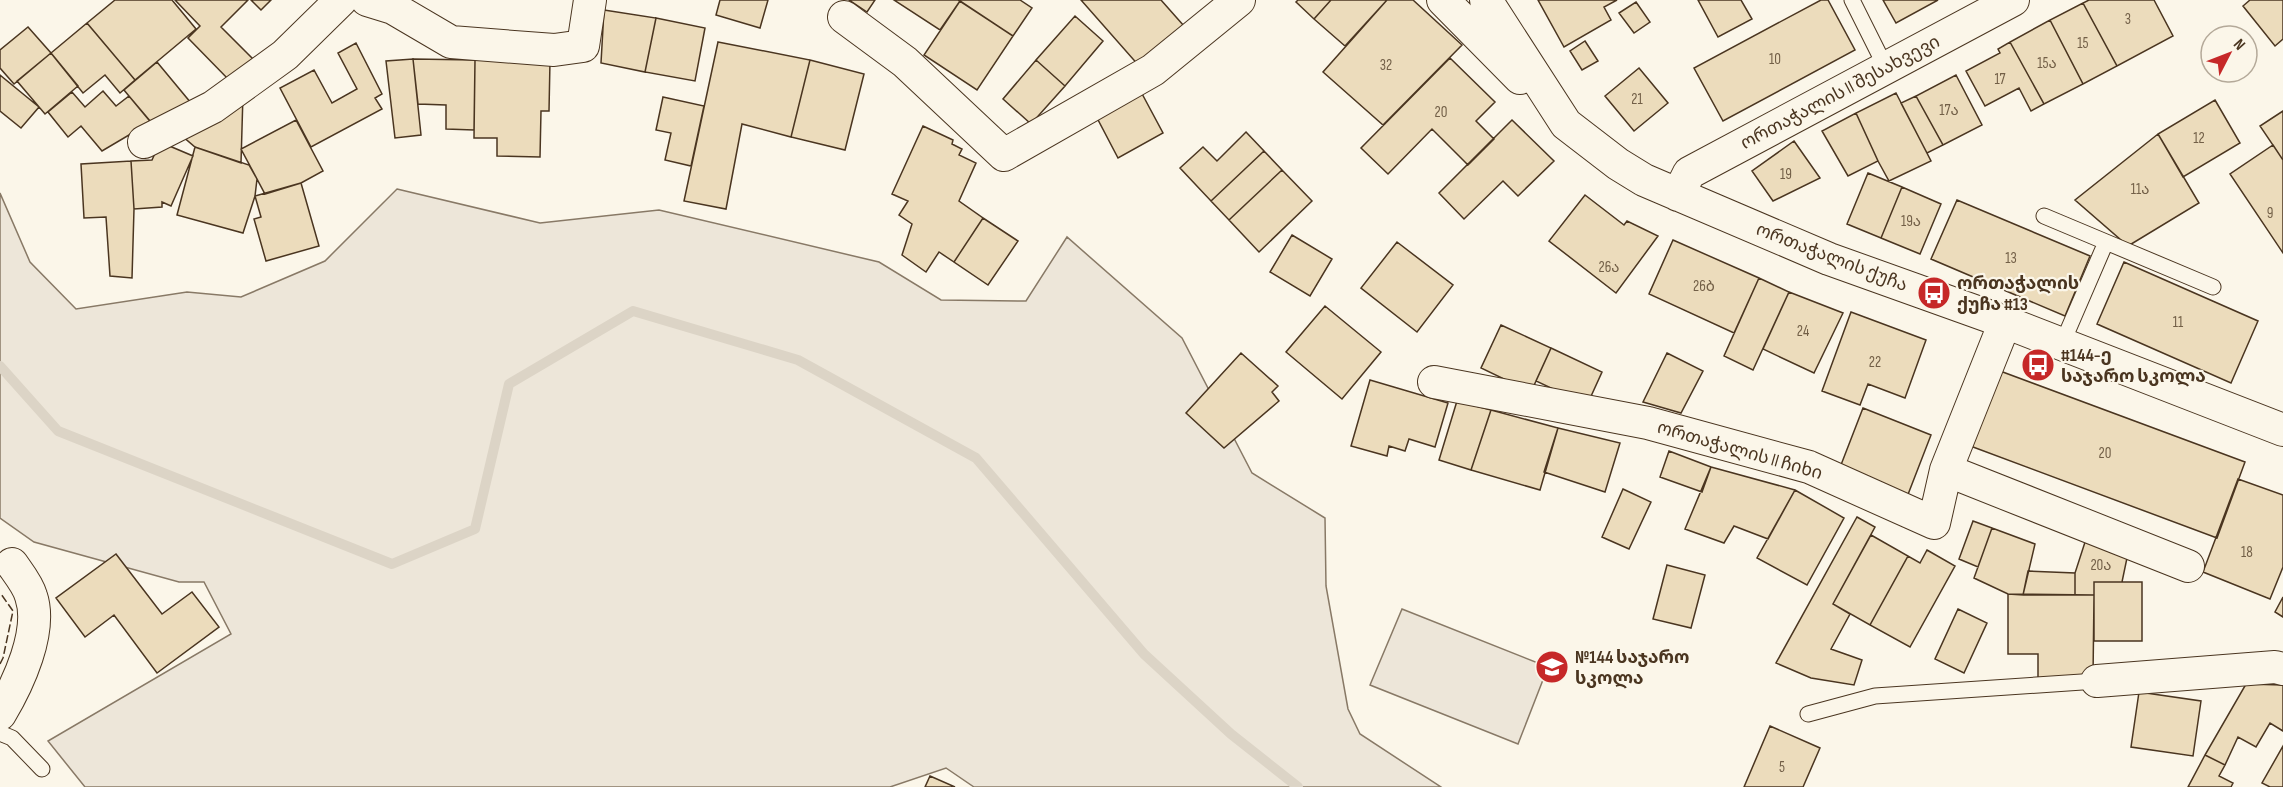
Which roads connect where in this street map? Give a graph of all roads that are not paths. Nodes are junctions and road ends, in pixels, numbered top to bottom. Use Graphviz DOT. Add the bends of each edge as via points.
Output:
graph roads {
  1 [pos="341,0"];
  2 [pos="367,0"];
  3 [pos="590,0"];
  4 [pos="1239,0"];
  5 [pos="1443,0"];
  6 [pos="1486,0"];
  7 [pos="1852,0"];
  8 [pos="2013,0"];
  9 [pos="843,17"];
  10 [pos="1886,68"];
  11 [pos="1566,124"];
  12 [pos="144,142"];
  13 [pos="1678,195"];
  14 [pos="2044,216"];
  15 [pos="2106,242"];
  16 [pos="2214,286"];
  17 [pos="2005,322"];
  18 [pos="2062,344"];
  19 [pos="1434,382"];
  20 [pos="2283,430"];
  21 [pos="1946,470"];
  22 [pos="4,561"];
  23 [pos="2188,566"];
  24 [pos="2283,669"];
  25 [pos="2097,681"];
  26 [pos="0,714"];
  27 [pos="1808,714"];
  28 [pos="0,732"];
  29 [pos="42,769"];
  1 -- 12 [label="street" via="285,55 213,107"];
  2 -- 3 [label="street" via="393,8 450,42 554,50 583,46"];
  4 -- 9 [label="street" via="1153,70 1004,155 905,62"];
  5 -- 11 [label="street"];
  6 -- 11 [label="street, ორთაჭალის ქუჩა"];
  7 -- 10 [label="lane"];
  8 -- 10 [label="street, ორთაჭალის II შესახვევი"];
  10 -- 13 [label="street, ორთაჭალის II შესახვევი" via="1689,173"];
  11 -- 13 [label="street, ორთაჭალის ქუჩა" via="1618,164"];
  13 -- 17 [label="street, ორთაჭალის ქუჩა" via="1829,259"];
  14 -- 15 [label="lane"];
  15 -- 16 [label="lane"];
  15 -- 18 [label="lane"];
  17 -- 18 [label="street, ორთაჭალის ქუჩა"];
  17 -- 21 [label="street, ორთაჭალის II ჩიხი"];
  18 -- 20 [label="street, ორთაჭალის ქუჩა"];
  19 -- 21 [label="street, ორთაჭალის II ჩიხი" via="1648,423 1809,467 1934,523"];
  21 -- 23 [label="street"];
  22 -- 26 [label="street" via="32,596 32,636 18,679"];
  24 -- 25 [label="street"];
  25 -- 27 [label="lane" via="1875,696"];
  28 -- 29 [label="lane" via="12,738"];
}
